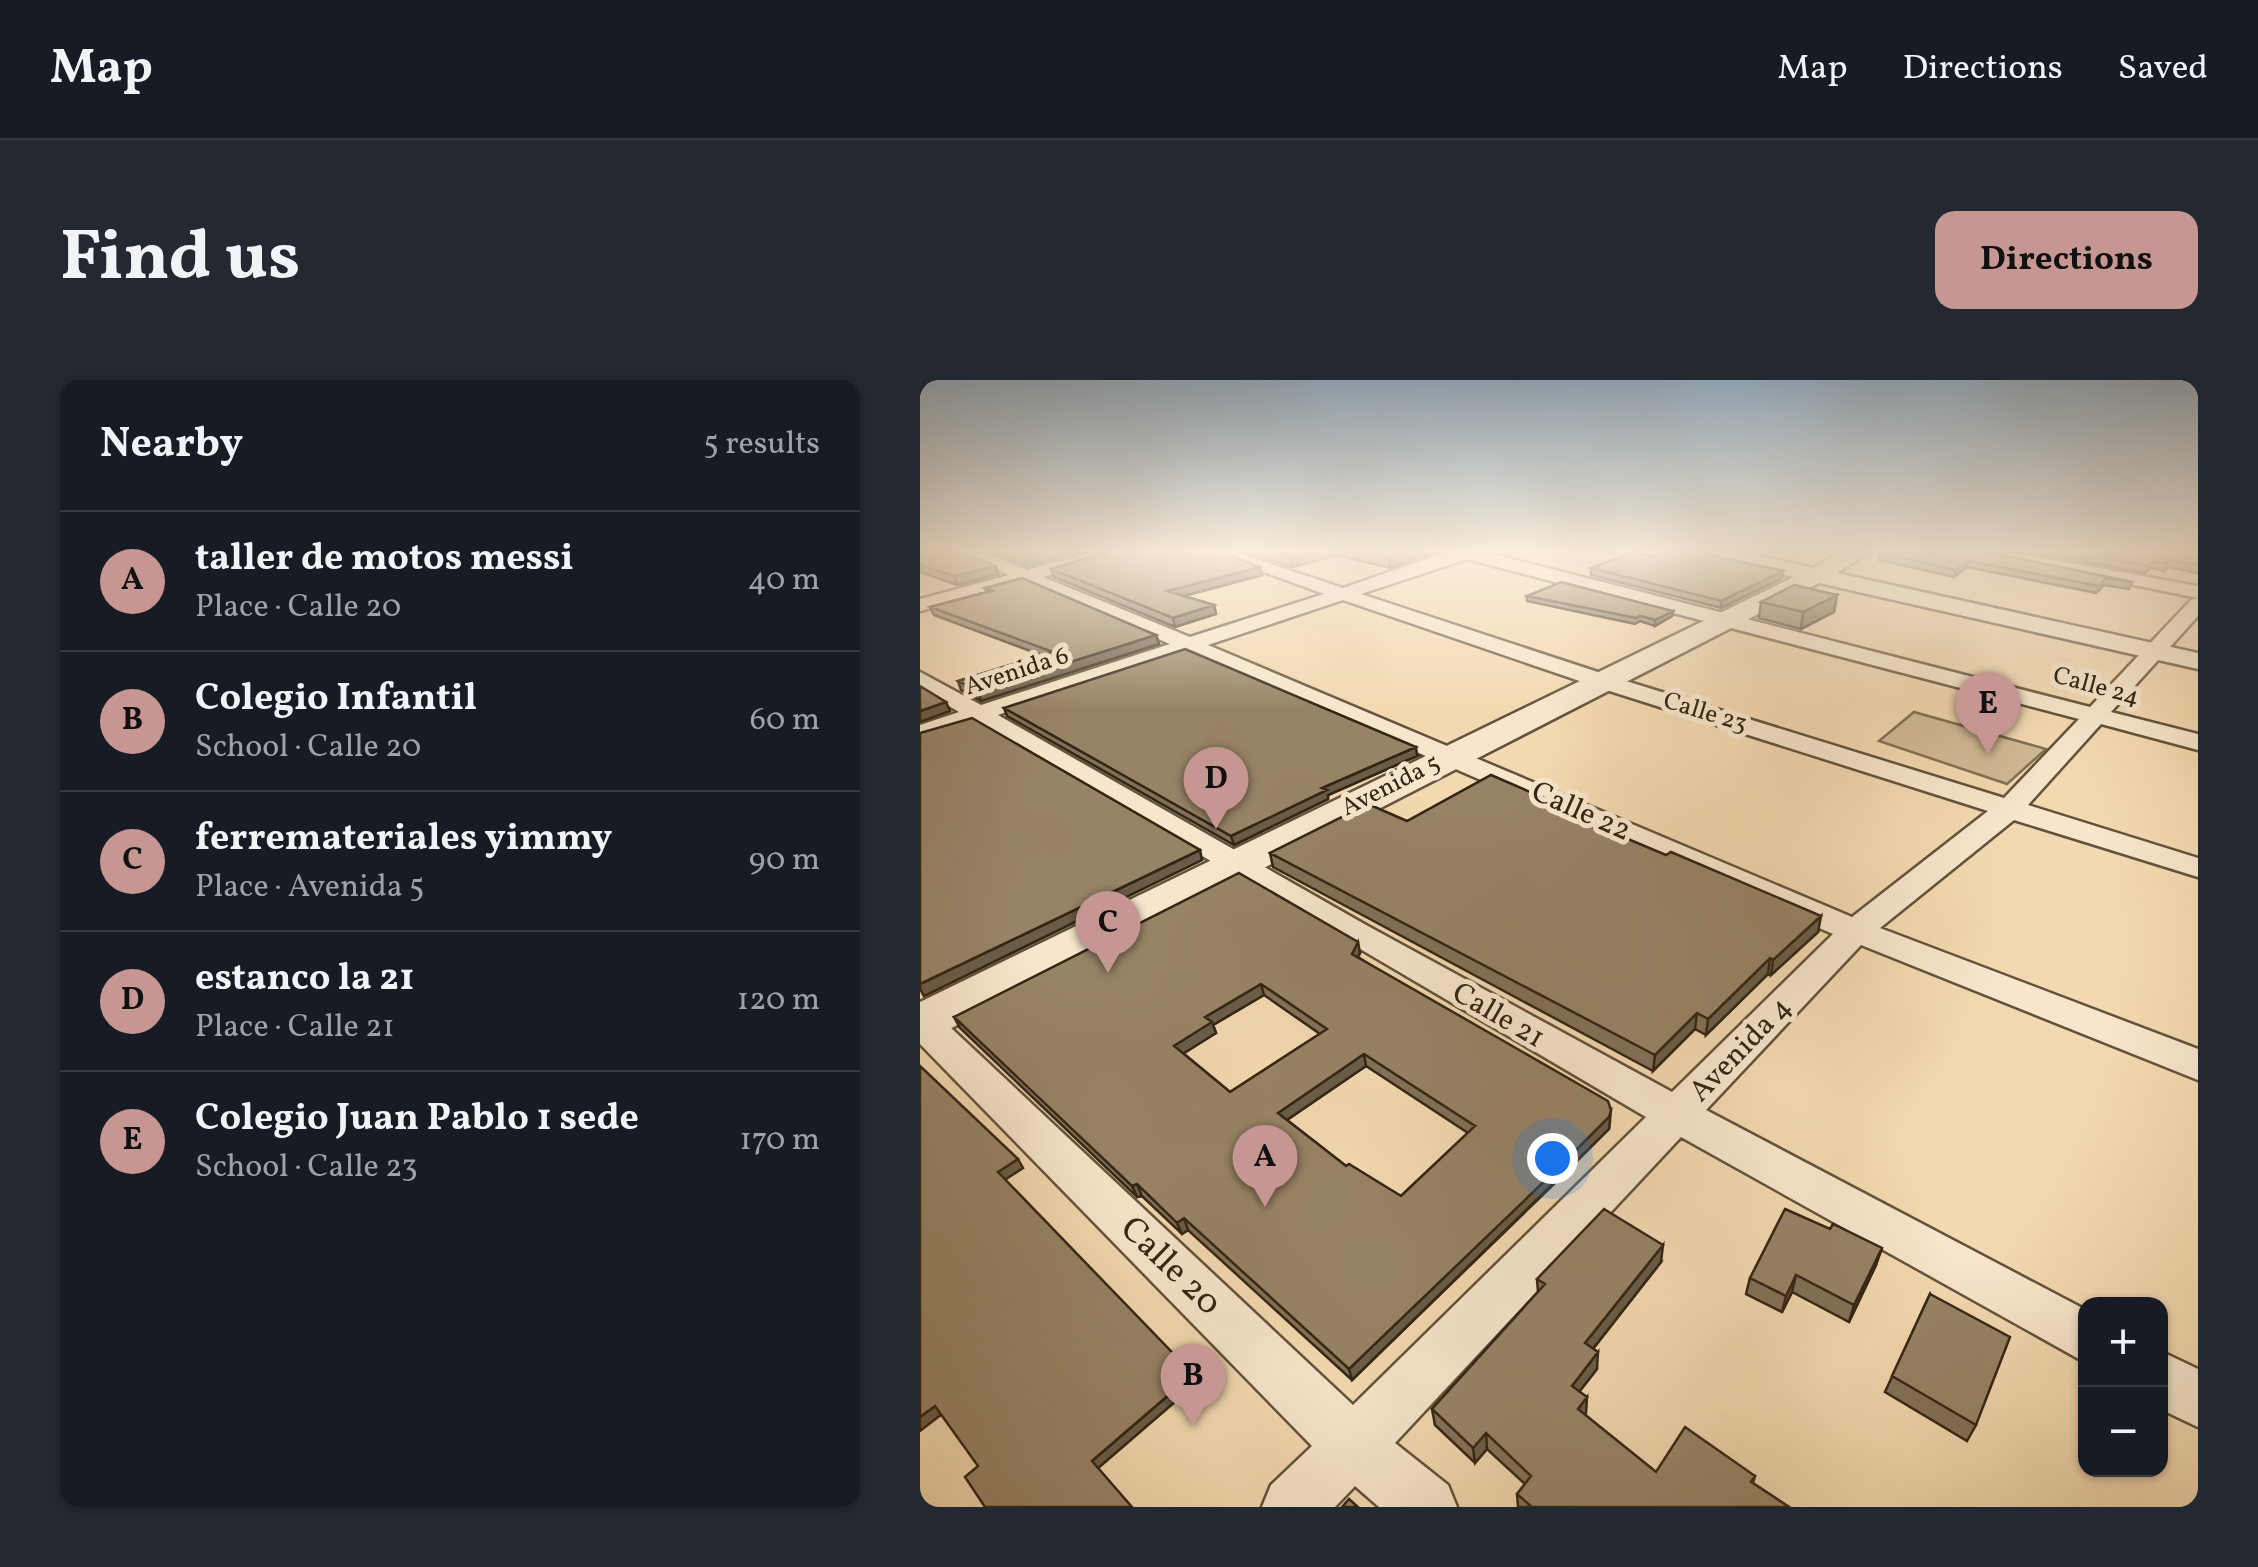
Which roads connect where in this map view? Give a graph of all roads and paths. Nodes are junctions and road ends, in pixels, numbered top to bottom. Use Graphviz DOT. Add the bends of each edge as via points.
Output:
graph roads {
  1 [pos="1091,604"];
  2 [pos="1316,604"];
  3 [pos="1368,604"];
  4 [pos="1667,604"];
  5 [pos="1763,604"];
  6 [pos="1940,604"];
  7 [pos="2198,604"];
  8 [pos="1731,620"];
  9 [pos="1191,645"];
  10 [pos="2157,652"];
  11 [pos="2198,661"];
  12 [pos="920,679"];
  13 [pos="1605,682"];
  14 [pos="978,714"];
  15 [pos="2096,716"];
  16 [pos="920,733"];
  17 [pos="2198,742"];
  18 [pos="1452,755"];
  19 [pos="2009,808"];
  20 [pos="1234,866"];
  21 [pos="2198,868"];
  22 [pos="1855,931"];
  23 [pos="920,1023"];
  24 [pos="2198,1066"];
  25 [pos="1676,1117"];
  26 [pos="2078,1334"];
  27 [pos="2168,1382"];
  28 [pos="2198,1398"];
  29 [pos="1352,1444"];
  30 [pos="1293,1507"];
  31 [pos="1426,1507"];
  1 -- 9 [label="street, Calle 22"];
  2 -- 9 [label="street, Avenida 6"];
  3 -- 13 [label="street, Calle 23"];
  4 -- 8 [label="street, Calle 24"];
  5 -- 8 [label="street, Avenida 5"];
  6 -- 10 [label="street"];
  7 -- 10 [label="street, Avenida 4"];
  8 -- 13 [label="street, Avenida 5"];
  8 -- 15 [label="street, Calle 24"];
  9 -- 14 [label="street, Avenida 6"];
  9 -- 18 [label="street, Calle 22"];
  10 -- 11 [label="street"];
  10 -- 15 [label="street, Avenida 4"];
  12 -- 14 [label="street, Calle 21"];
  13 -- 18 [label="street, Avenida 5"];
  13 -- 19 [label="street, Calle 23"];
  14 -- 16 [label="street, Avenida 6"];
  14 -- 20 [label="street, Calle 21"];
  15 -- 17 [label="street, Calle 24"];
  15 -- 19 [label="street, Avenida 4"];
  18 -- 20 [label="street, Avenida 5"];
  18 -- 22 [label="street, Calle 22"];
  19 -- 21 [label="street, Calle 23"];
  19 -- 22 [label="street, Avenida 4"];
  20 -- 23 [label="street, Avenida 5"];
  20 -- 25 [label="street, Calle 21"];
  22 -- 24 [label="street, Calle 22"];
  22 -- 25 [label="street, Avenida 4"];
  23 -- 29 [label="street, Calle 20"];
  25 -- 26 [label="street, Calle 21"];
  25 -- 29 [label="street, Avenida 4"];
  27 -- 28 [label="street"];
  29 -- 30 [label="street, Avenida 4"];
  29 -- 31 [label="street, Calle 20"];
}
